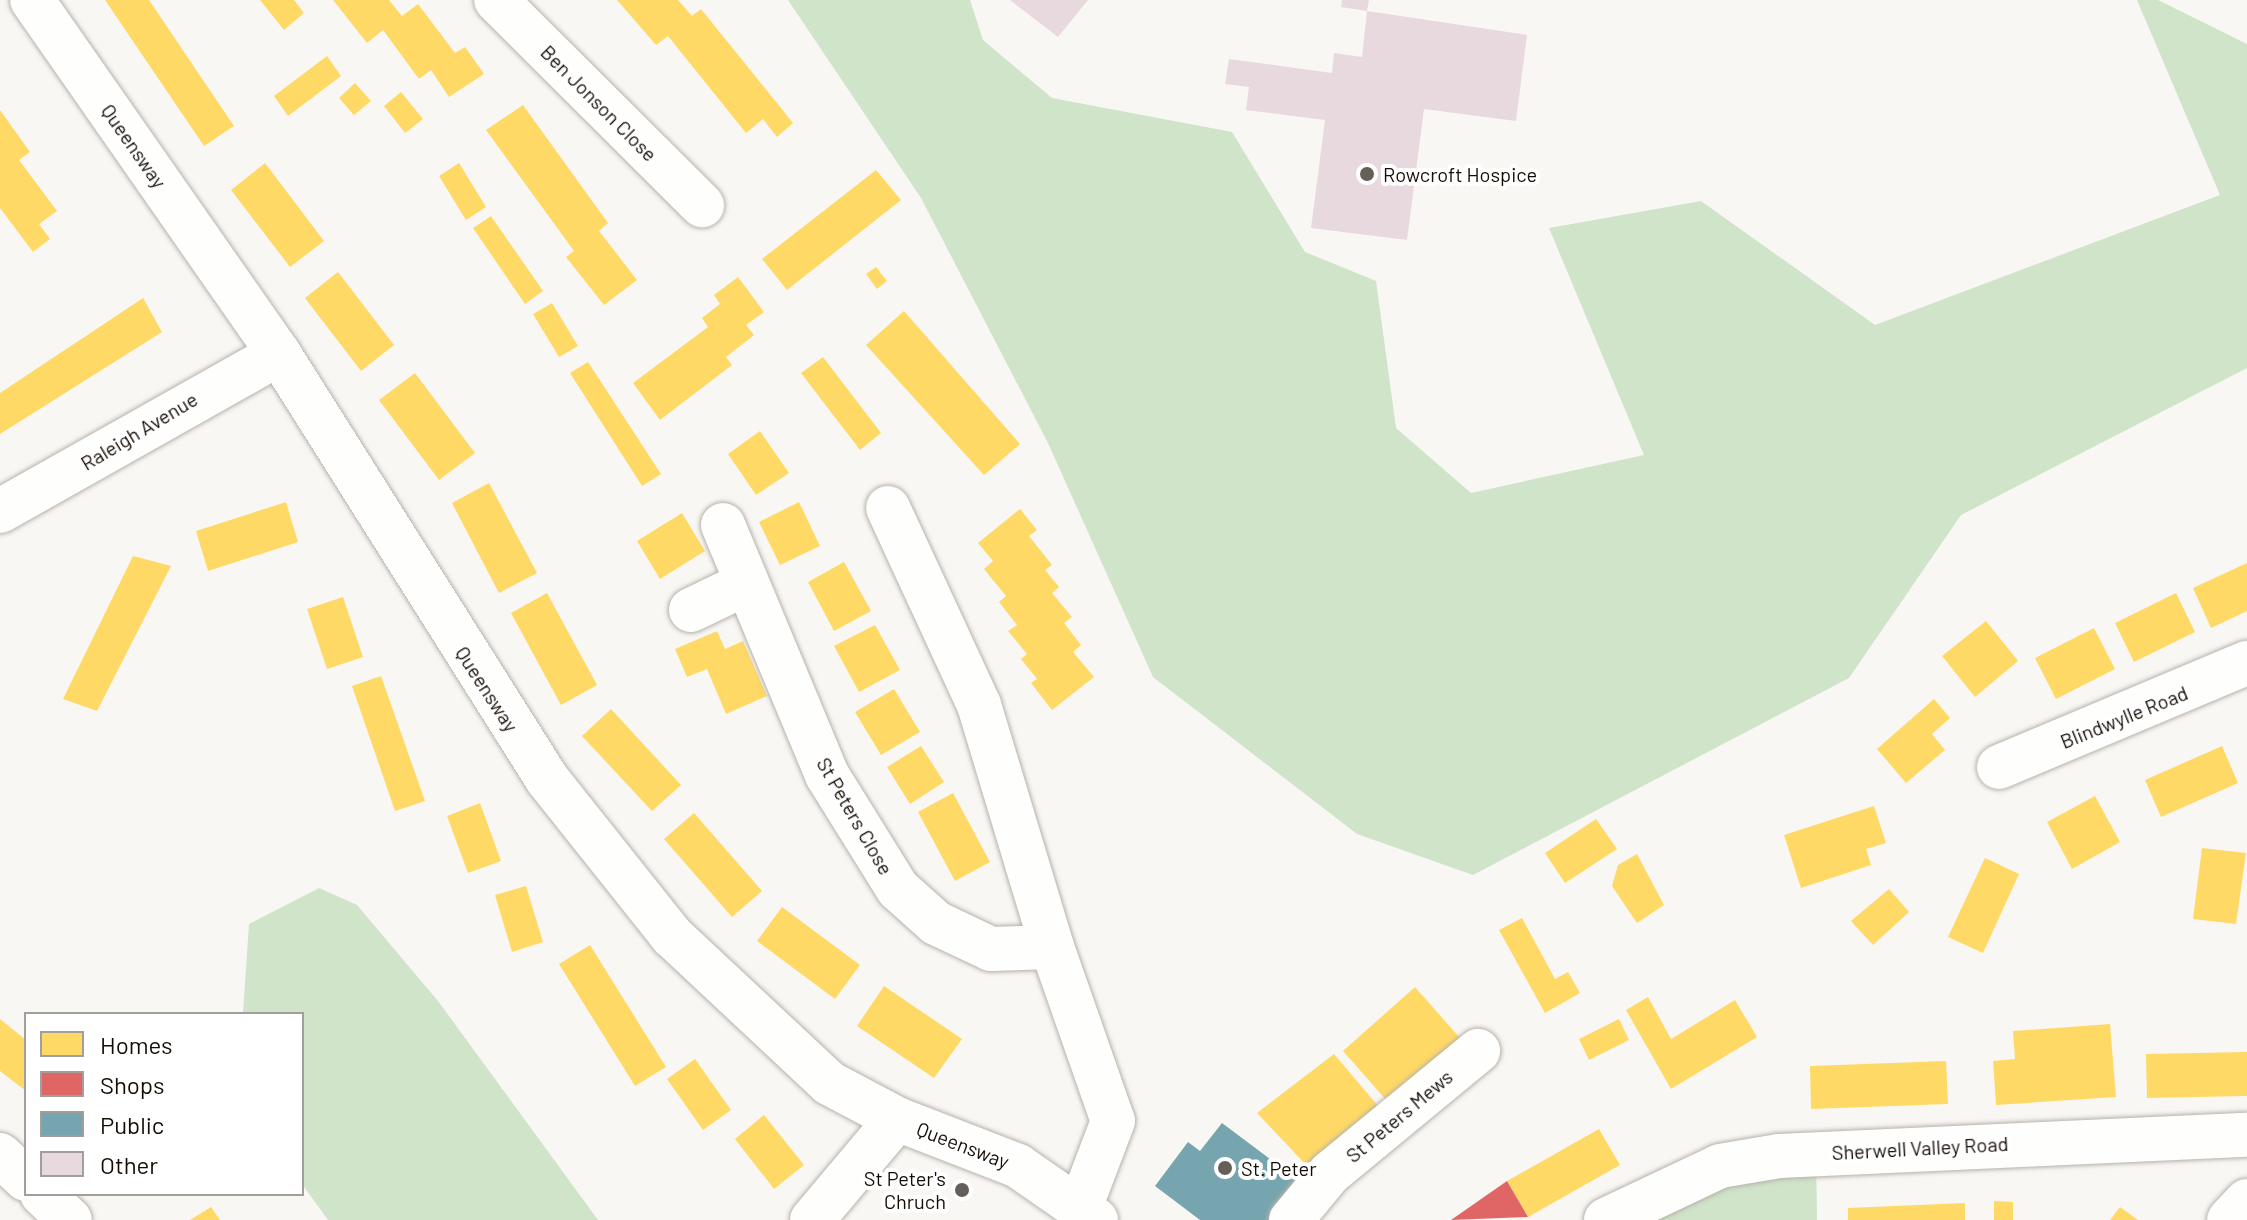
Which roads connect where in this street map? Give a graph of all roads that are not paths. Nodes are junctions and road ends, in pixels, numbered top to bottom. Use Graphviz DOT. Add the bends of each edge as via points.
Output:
graph roads {
  1 [pos="32,0"];
  2 [pos="496,0"];
  3 [pos="702,205"];
  4 [pos="279,354"];
  5 [pos="888,508"];
  6 [pos="0,511"];
  7 [pos="723,525"];
  8 [pos="747,583"];
  9 [pos="691,610"];
  10 [pos="2247,663"];
  11 [pos="1999,767"];
  12 [pos="1052,947"];
  13 [pos="1478,1051"];
  14 [pos="897,1119"];
  15 [pos="2247,1135"];
  16 [pos="0,1155"];
  17 [pos="24,1177"];
  18 [pos="44,1196"];
  19 [pos="2247,1201"];
  20 [pos="1088,1214"];
  21 [pos="70,1220"];
  22 [pos="812,1220"];
  23 [pos="1291,1220"];
  24 [pos="1606,1220"];
  25 [pos="2229,1220"];
  1 -- 4 [label="street, Queensway"];
  2 -- 3 [label="street, Ben Jonson Close"];
  4 -- 6 [label="street, Raleigh Avenue"];
  4 -- 14 [label="street, Queensway" via="547,779 672,936 829,1083"];
  5 -- 12 [label="street" via="979,705"];
  7 -- 8 [label="street, St Peters Close"];
  8 -- 9 [label="street"];
  8 -- 12 [label="street, St Peters Close" via="827,775 898,889 936,923 991,949"];
  10 -- 11 [label="street, Blindwylle Road"];
  12 -- 20 [label="street" via="1113,1121"];
  13 -- 23 [label="street, St Peters Mews" via="1330,1173"];
  14 -- 20 [label="street, Queensway" via="1018,1166"];
  14 -- 22 [label="street"];
  15 -- 24 [label="street, Sherwell Valley Road" via="1779,1156 1720,1166"];
  16 -- 17 [label="street"];
  18 -- 21 [label="street"];
  19 -- 25 [label="street"];
}
